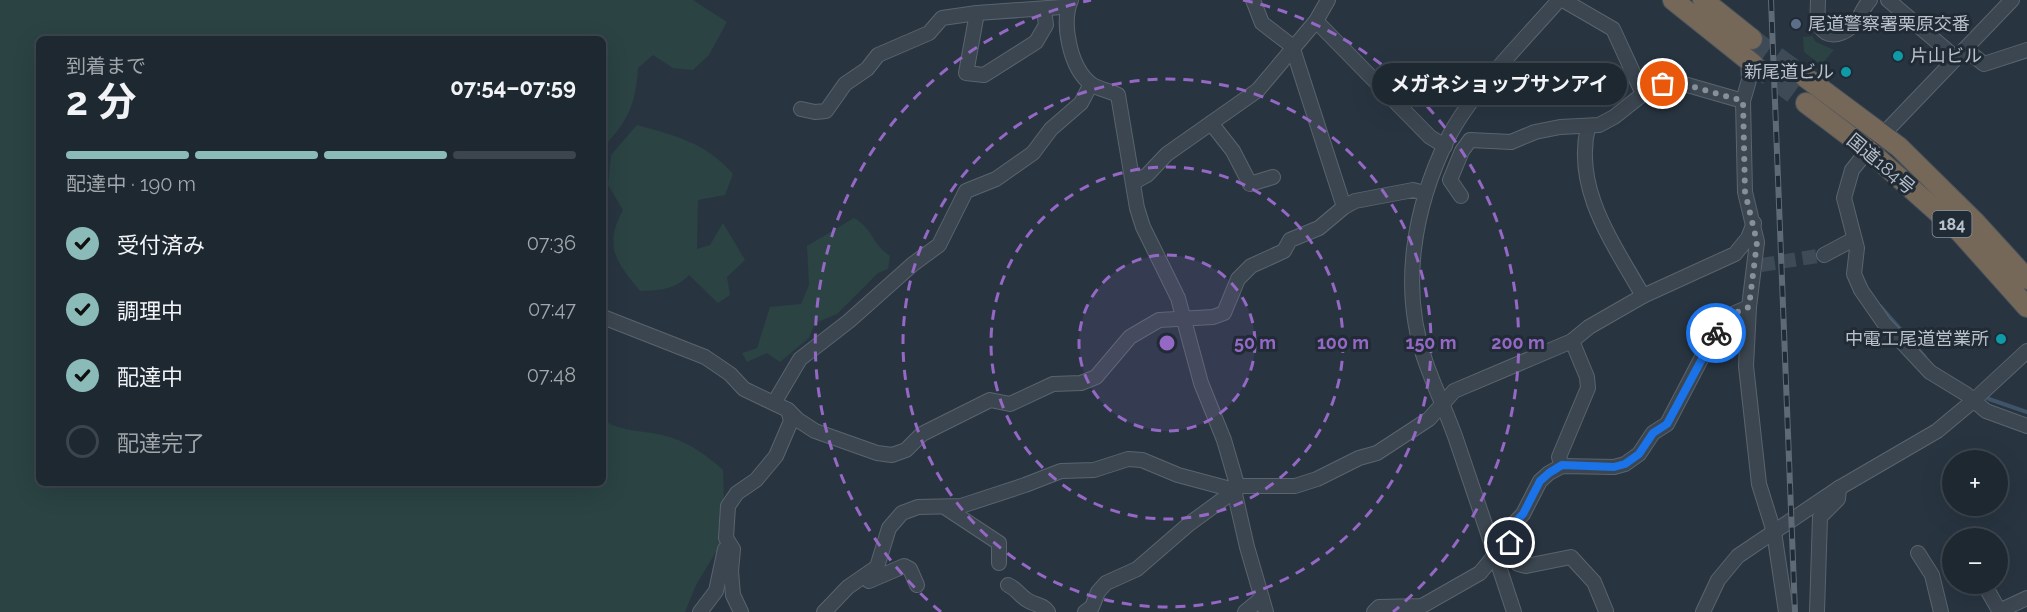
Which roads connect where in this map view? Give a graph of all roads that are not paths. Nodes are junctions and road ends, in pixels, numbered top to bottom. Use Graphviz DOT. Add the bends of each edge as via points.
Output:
graph roads {
  1 [pos="1253,0"];
  2 [pos="1328,0"];
  3 [pos="1561,0"];
  4 [pos="1673,0"];
  5 [pos="1703,0"];
  6 [pos="1818,0"];
  7 [pos="1870,0"];
  8 [pos="1888,0"];
  9 [pos="1905,0"];
  10 [pos="2012,0"];
  11 [pos="1065,4"];
  12 [pos="1044,10"];
  13 [pos="977,13"];
  14 [pos="1911,17"];
  15 [pos="1316,21"];
  16 [pos="1752,39"];
  17 [pos="1294,50"];
  18 [pos="2027,50"];
  19 [pos="1960,53"];
  20 [pos="1750,62"];
  21 [pos="1805,77"];
  22 [pos="1091,84"];
  23 [pos="1643,94"];
  24 [pos="1743,101"];
  25 [pos="1806,103"];
  26 [pos="801,109"];
  27 [pos="1211,123"];
  28 [pos="1455,127"];
  29 [pos="1588,127"];
  30 [pos="1882,134"];
  31 [pos="1470,140"];
  32 [pos="1445,146"];
  33 [pos="1868,150"];
  34 [pos="1273,177"];
  35 [pos="1134,182"];
  36 [pos="1425,193"];
  37 [pos="1461,196"];
  38 [pos="1344,207"];
  39 [pos="1754,223"];
  40 [pos="1854,239"];
  41 [pos="1824,255"];
  42 [pos="2027,279"];
  43 [pos="1644,296"];
  44 [pos="1749,307"];
  45 [pos="2027,307"];
  46 [pos="1184,317"];
  47 [pos="606,318"];
  48 [pos="1572,341"];
  49 [pos="2027,351"];
  50 [pos="1973,401"];
  51 [pos="774,403"];
  52 [pos="1444,405"];
  53 [pos="788,410"];
  54 [pos="2027,426"];
  55 [pos="1562,465"];
  56 [pos="1839,488"];
  57 [pos="1234,490"];
  58 [pos="946,508"];
  59 [pos="1774,532"];
  60 [pos="726,538"];
  61 [pos="1510,543"];
  62 [pos="1494,553"];
  63 [pos="1918,553"];
  64 [pos="999,563"];
  65 [pos="917,585"];
  66 [pos="1008,585"];
  67 [pos="843,594"];
  68 [pos="1990,594"];
  69 [pos="2027,598"];
  70 [pos="1264,605"];
  71 [pos="1606,611"];
  72 [pos="2000,611"];
  73 [pos="700,612"];
  74 [pos="741,612"];
  75 [pos="824,612"];
  76 [pos="1048,612"];
  77 [pos="1085,612"];
  78 [pos="1245,612"];
  79 [pos="1374,612"];
  80 [pos="1514,612"];
  81 [pos="1703,612"];
  82 [pos="1786,612"];
  83 [pos="1817,612"];
  84 [pos="1941,612"];
  1 -- 17 [label="street" via="1262,22"];
  2 -- 15 [label="street"];
  3 -- 23 [label="street" via="1613,29"];
  3 -- 28 [label="street" via="1489,80"];
  4 -- 20 [label="highway"];
  5 -- 16 [label="highway"];
  6 -- 7 [label="street" via="1822,29 1828,34 1840,34 1855,23"];
  8 -- 14 [label="street"];
  9 -- 14 [label="street"];
  10 -- 19 [label="street"];
  11 -- 12 [label="street"];
  11 -- 22 [label="street" via="1077,68"];
  12 -- 13 [label="street"];
  12 -- 13 [label="street" via="1046,25 1036,42 984,75 966,73"];
  13 -- 26 [label="street" via="942,18 929,33 878,55 867,69 845,84 826,111"];
  14 -- 19 [label="street"];
  15 -- 17 [label="street"];
  15 -- 32 [label="street" via="1430,137"];
  17 -- 27 [label="street" via="1258,90"];
  17 -- 38 [label="street"];
  18 -- 19 [label="street" via="1984,64"];
  19 -- 30 [label="street"];
  20 -- 24 [label="street"];
  21 -- 30 [label="highway, 国道184号 / 184"];
  22 -- 35 [label="street" via="1118,95"];
  22 -- 51 [label="street" via="1081,103 1051,129 1033,153 996,179 966,191 939,245 800,359"];
  23 -- 24 [label="street" via="1663,84 1684,84"];
  23 -- 29 [label="street" via="1614,117"];
  24 -- 39 [label="street" via="1745,192"];
  25 -- 33 [label="highway, 国道184号 / 184"];
  27 -- 34 [label="street" via="1233,151 1250,184"];
  27 -- 35 [label="street"];
  28 -- 31 [label="street"];
  28 -- 32 [label="street"];
  29 -- 31 [label="street" via="1560,127 1511,142"];
  29 -- 43 [label="street" via="1584,166 1593,201"];
  30 -- 33 [label="street"];
  30 -- 42 [label="highway, 国道184号 / 184" via="1974,221"];
  31 -- 37 [label="street" via="1450,180"];
  32 -- 36 [label="street"];
  33 -- 40 [label="street" via="1846,185 1844,198"];
  33 -- 45 [label="highway, 国道184号 / 184" via="1960,232"];
  35 -- 46 [label="street" via="1143,227"];
  36 -- 38 [label="street" via="1413,190 1355,201"];
  36 -- 52 [label="street" via="1414,237 1412,284 1417,329"];
  38 -- 46 [label="street" via="1319,228 1290,240 1284,251 1251,266 1238,279 1224,313"];
  39 -- 43 [label="street" via="1736,254"];
  39 -- 44 [label="street" via="1758,265"];
  40 -- 41 [label="street"];
  40 -- 50 [label="street" via="1854,274 1884,323 1929,372"];
  43 -- 48 [label="street"];
  44 -- 55 [label="street" via="1730,315 1718,330 1667,424 1653,433 1639,454 1614,467"];
  44 -- 59 [label="street" via="1746,366 1757,472"];
  46 -- 53 [label="street" via="1159,320 1143,328 1130,337 1096,377 1081,383 1053,384 1010,404 990,400 922,434 906,450 892,455 815,431"];
  46 -- 57 [label="street" via="1201,383 1236,481"];
  47 -- 51 [label="street" via="705,357 744,389"];
  48 -- 52 [label="street" via="1454,391"];
  48 -- 55 [label="street" via="1588,388 1559,458"];
  49 -- 50 [label="street"];
  50 -- 54 [label="street" via="1986,411"];
  50 -- 56 [label="street" via="1936,431"];
  51 -- 53 [label="street"];
  52 -- 57 [label="street" via="1377,453 1317,479 1295,486 1240,486"];
  52 -- 62 [label="street"];
  53 -- 60 [label="street" via="791,421 776,456 756,480 737,493 729,506"];
  55 -- 61 [label="street" via="1540,481 1523,514 1506,532"];
  56 -- 59 [label="street"];
  56 -- 83 [label="street" via="1838,499 1820,517"];
  57 -- 58 [label="street" via="1128,459 1094,470 1061,471"];
  57 -- 70 [label="street"];
  57 -- 77 [label="street" via="1137,569 1106,583"];
  58 -- 64 [label="street" via="999,543"];
  58 -- 67 [label="street" via="918,507 902,513 889,528 877,567"];
  59 -- 81 [label="street" via="1738,556 1719,580"];
  59 -- 82 [label="street"];
  60 -- 73 [label="street" via="716,591"];
  60 -- 74 [label="street" via="733,549 733,595"];
  61 -- 62 [label="street"];
  61 -- 71 [label="street" via="1518,564 1526,566 1571,557 1594,582"];
  62 -- 79 [label="street" via="1480,573 1422,606 1379,607"];
  62 -- 80 [label="street"];
  63 -- 84 [label="street" via="1932,575"];
  65 -- 67 [label="street" via="910,569 904,566"];
  66 -- 76 [label="street"];
  67 -- 75 [label="street"];
  68 -- 72 [label="street"];
  69 -- 72 [label="street"];
  70 -- 78 [label="street"];
}
